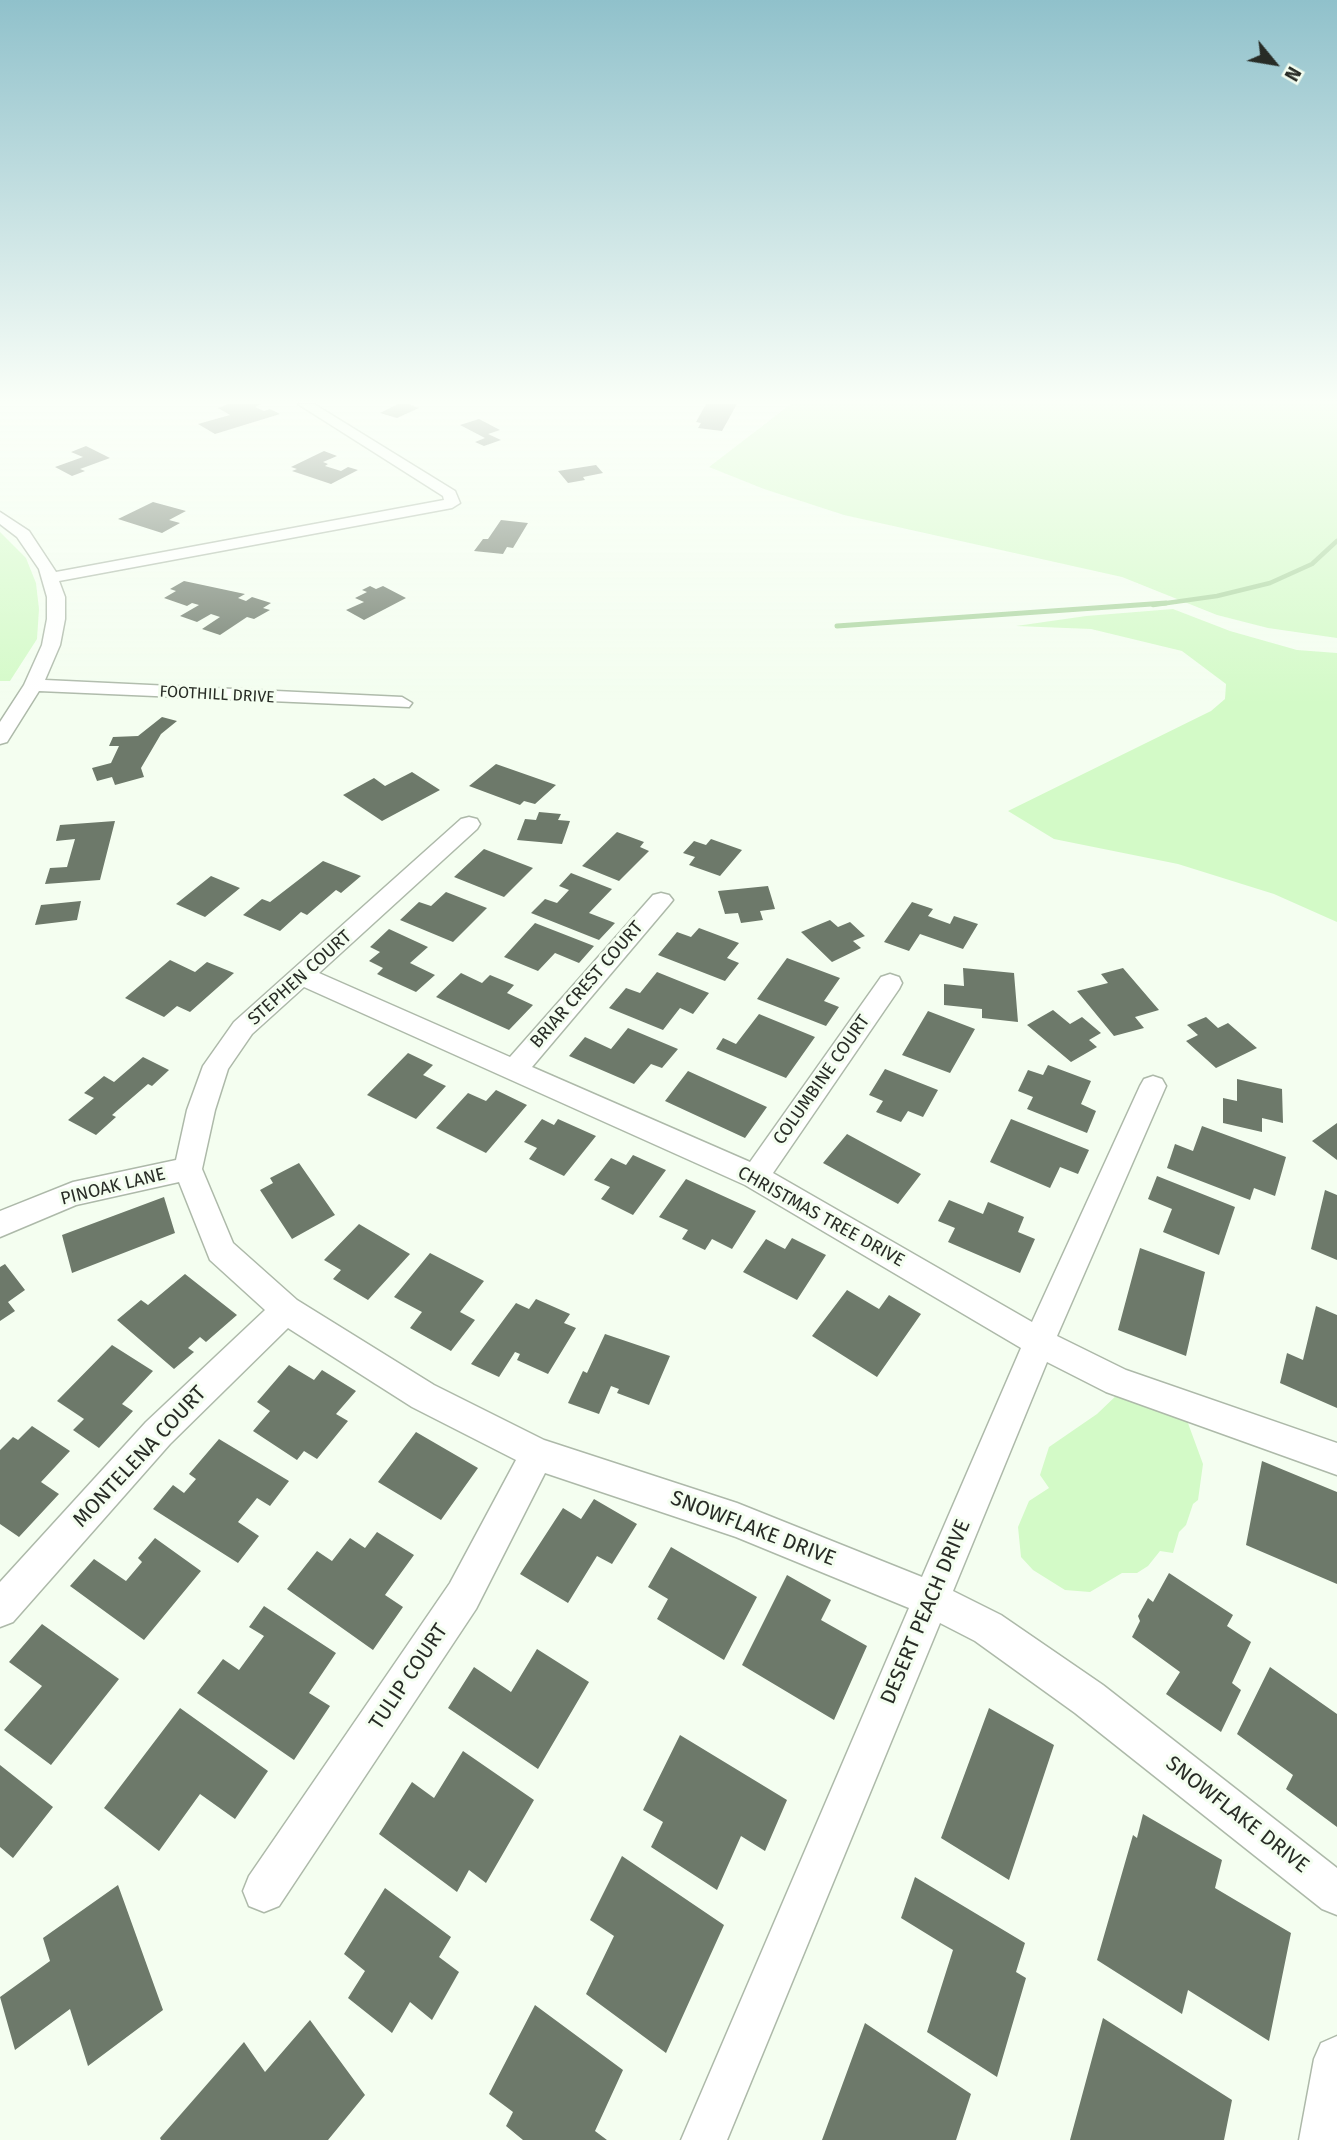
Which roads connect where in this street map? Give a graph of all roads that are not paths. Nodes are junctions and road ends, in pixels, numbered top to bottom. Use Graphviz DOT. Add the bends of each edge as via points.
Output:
graph roads {
  1 [pos="447,504"];
  2 [pos="0,517"];
  3 [pos="50,578"];
  4 [pos="33,685"];
  5 [pos="401,703"];
  6 [pos="0,738"];
  7 [pos="469,824"];
  8 [pos="661,900"];
  9 [pos="302,976"];
  10 [pos="890,983"];
  11 [pos="514,1070"];
  12 [pos="1153,1086"];
  13 [pos="188,1169"];
  14 [pos="755,1177"];
  15 [pos="0,1225"];
  16 [pos="286,1310"];
  17 [pos="1039,1342"];
  18 [pos="537,1454"];
  19 [pos="1337,1459"];
  20 [pos="931,1599"];
  21 [pos="0,1609"];
  22 [pos="264,1891"];
  23 [pos="1337,1894"];
  24 [pos="1337,2059"];
  25 [pos="704,2140"];
  26 [pos="1322,2140"];
  1 -- 3 [label="street"];
  2 -- 3 [label="street" via="30,543"];
  3 -- 4 [label="street" via="56,619 51,645"];
  4 -- 5 [label="street, FOOTHILL DRIVE"];
  4 -- 6 [label="street"];
  7 -- 9 [label="street, STEPHEN COURT"];
  8 -- 11 [label="street, BRIAR CREST COURT"];
  9 -- 11 [label="street, CHRISTMAS TREE DRIVE"];
  9 -- 13 [label="street, STEPHEN COURT" via="243,1028 216,1066"];
  10 -- 14 [label="street, COLUMBINE COURT"];
  11 -- 14 [label="street, CHRISTMAS TREE DRIVE"];
  12 -- 17 [label="street, DESERT PEACH DRIVE"];
  13 -- 15 [label="street, PINOAK LANE" via="73,1194"];
  13 -- 16 [label="street, SNOWFLAKE DRIVE" via="221,1251"];
  14 -- 17 [label="street, CHRISTMAS TREE DRIVE"];
  16 -- 18 [label="street, SNOWFLAKE DRIVE" via="423,1396"];
  16 -- 21 [label="street, MONTELENA COURT" via="158,1433"];
  17 -- 19 [label="street, CHRISTMAS TREE DRIVE" via="1117,1382"];
  17 -- 20 [label="street, DESERT PEACH DRIVE"];
  18 -- 20 [label="street, SNOWFLAKE DRIVE" via="737,1520"];
  18 -- 22 [label="street, TULIP COURT" via="463,1596"];
  20 -- 23 [label="street, SNOWFLAKE DRIVE" via="988,1628 1089,1699"];
  20 -- 25 [label="street, DESERT PEACH DRIVE"];
  24 -- 26 [label="street"];
}
